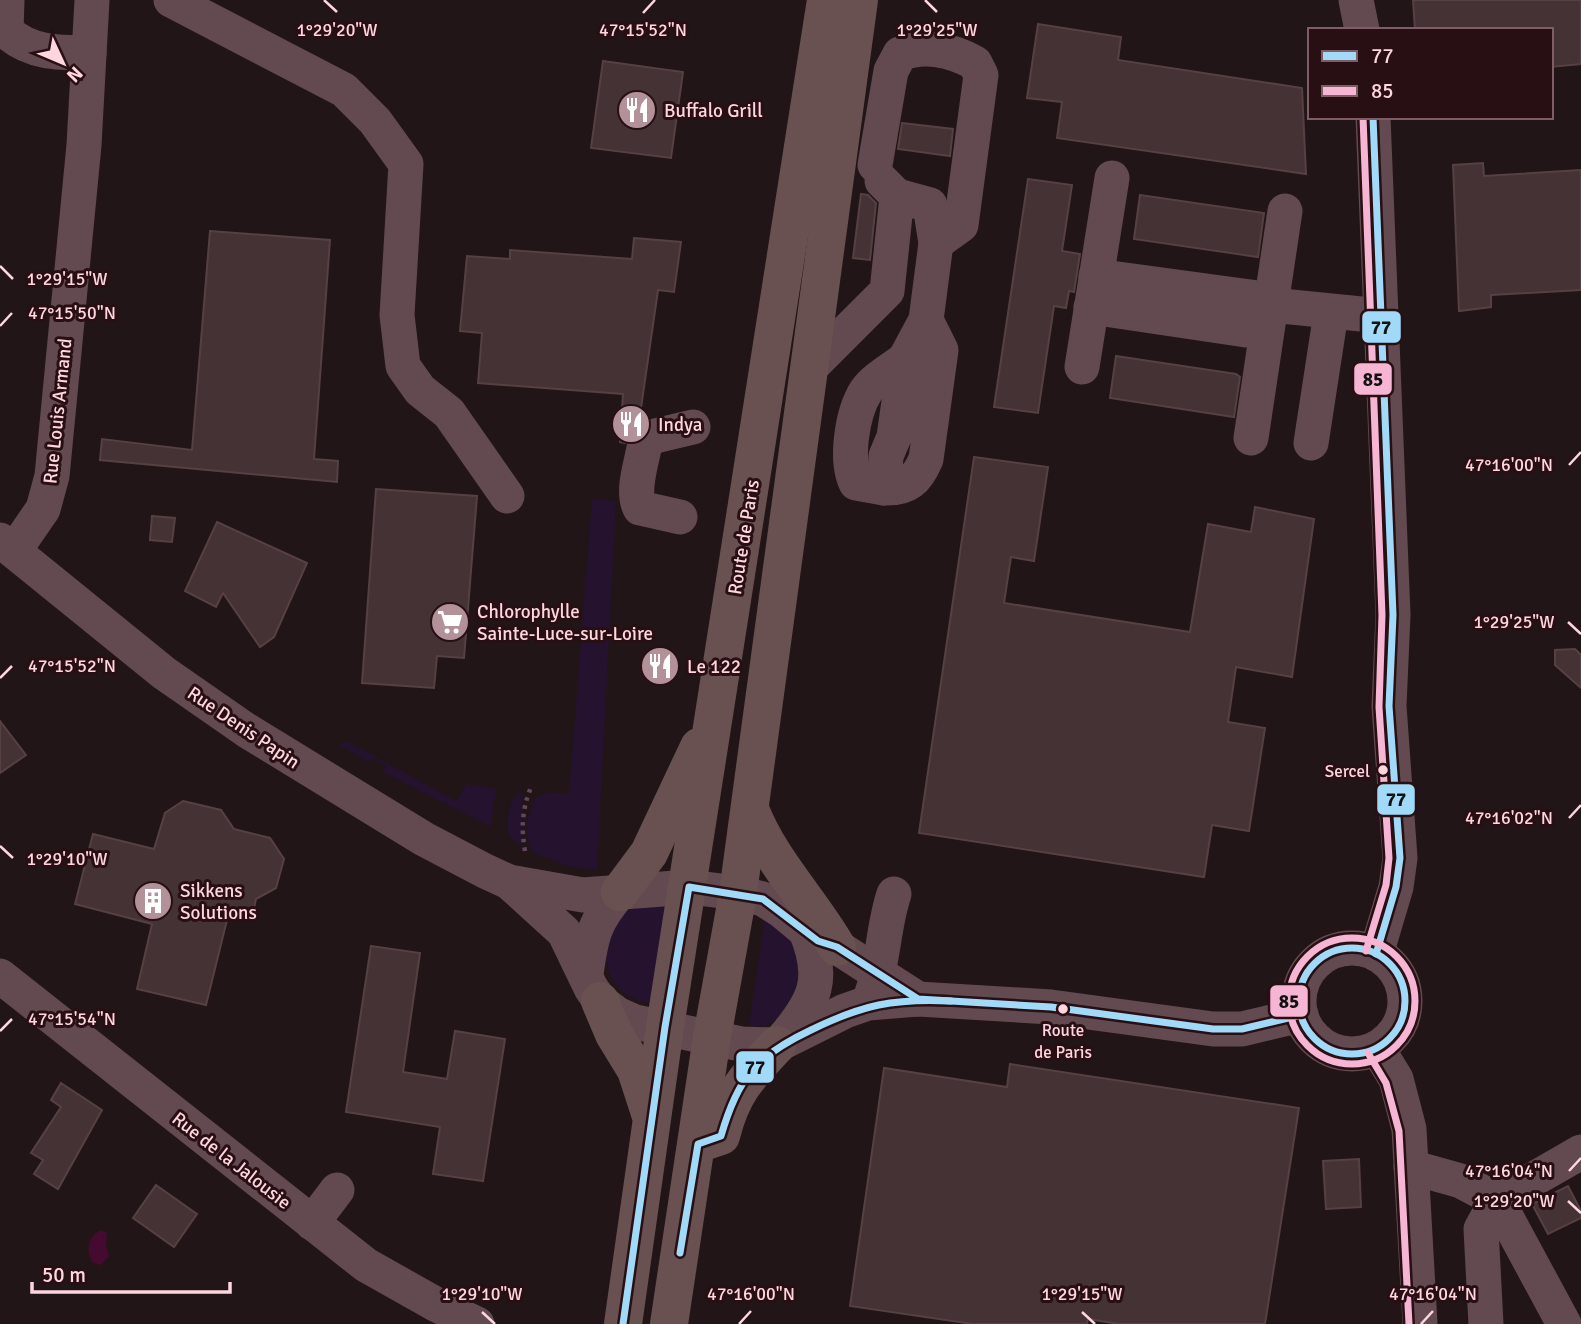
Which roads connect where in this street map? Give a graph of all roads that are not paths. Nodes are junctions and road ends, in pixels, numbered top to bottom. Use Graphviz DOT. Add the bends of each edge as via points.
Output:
graph roads {
  1 [pos="92,0"];
  2 [pos="171,0"];
  3 [pos="826,0"];
  4 [pos="859,0"];
  5 [pos="1356,0"];
  6 [pos="5,22"];
  7 [pos="1362,28"];
  8 [pos="89,53"];
  9 [pos="1373,119"];
  10 [pos="842,127"];
  11 [pos="875,165"];
  12 [pos="1112,178"];
  13 [pos="897,196"];
  14 [pos="1285,211"];
  15 [pos="936,243"];
  16 [pos="1094,292"];
  17 [pos="1271,305"];
  18 [pos="1331,313"];
  19 [pos="1381,316"];
  20 [pos="926,320"];
  21 [pos="1082,367"];
  22 [pos="809,369"];
  23 [pos="693,427"];
  24 [pos="1251,438"];
  25 [pos="1311,443"];
  26 [pos="507,496"];
  27 [pos="680,517"];
  28 [pos="7,546"];
  29 [pos="714,717"];
  30 [pos="750,809"];
  31 [pos="509,882"];
  32 [pos="689,887"];
  33 [pos="620,892"];
  34 [pos="738,893"];
  35 [pos="894,894"];
  36 [pos="820,938"];
  37 [pos="1376,954"];
  38 [pos="0,976"];
  39 [pos="593,987"];
  40 [pos="874,988"];
  41 [pos="1301,1015"];
  42 [pos="665,1027"];
  43 [pos="712,1037"];
  44 [pos="777,1045"];
  45 [pos="1377,1048"];
  46 [pos="652,1118"];
  47 [pos="698,1144"];
  48 [pos="1581,1152"];
  49 [pos="1411,1167"];
  50 [pos="337,1190"];
  51 [pos="1497,1200"];
  52 [pos="312,1223"];
  53 [pos="477,1324"];
  54 [pos="623,1324"];
  55 [pos="669,1324"];
  56 [pos="1420,1324"];
  57 [pos="1486,1324"];
  58 [pos="1564,1324"];
  1 -- 8 [label="street, Rue Louis Armand"];
  2 -- 26 [label="street" via="344,90 375,121 406,164 397,315 403,366 420,390 449,412"];
  3 -- 29 [label="main road, Route de Paris"];
  4 -- 10 [label="main road"];
  5 -- 7 [label="street"];
  6 -- 8 [label="street" via="19,43 54,53"];
  8 -- 28 [label="street, Rue Louis Armand" via="52,476 43,509"];
  9 -- 19 [label="street"];
  10 -- 11 [label="street"];
  10 -- 22 [label="main road"];
  11 -- 13 [label="street" via="883,184"];
  11 -- 15 [label="street" via="891,71 900,54 912,49 943,51 975,63 981,75 961,225"];
  12 -- 16 [label="street"];
  13 -- 15 [label="street" via="930,205"];
  13 -- 22 [label="street" via="887,291"];
  14 -- 17 [label="street"];
  15 -- 20 [label="street"];
  16 -- 17 [label="street" via="1258,298"];
  16 -- 21 [label="street"];
  17 -- 18 [label="street"];
  17 -- 24 [label="street"];
  18 -- 19 [label="street"];
  18 -- 25 [label="street"];
  19 -- 37 [label="street" via="1393,615 1390,706 1399,858 1396,887"];
  20 -- 20 [label="street" via="941,350 926,459 920,475 909,485 884,488 905,359"];
  22 -- 30 [label="main road"];
  23 -- 27 [label="street" via="645,443 640,468 636,500 640,508"];
  28 -- 31 [label="street, Rue Denis Papin" via="164,673 246,730 424,839"];
  29 -- 32 [label="main road, Route de Paris"];
  29 -- 33 [label="main road" via="649,853"];
  30 -- 34 [label="main road"];
  30 -- 36 [label="main road" via="779,865 823,923"];
  31 -- 33 [label="street" via="583,895"];
  31 -- 39 [label="street" via="564,932"];
  32 -- 33 [label="street"];
  32 -- 34 [label="street"];
  32 -- 42 [label="main road, Route de Paris"];
  33 -- 39 [label="street" via="594,927"];
  34 -- 36 [label="street" via="763,899"];
  34 -- 43 [label="main road"];
  35 -- 40 [label="street"];
  36 -- 40 [label="street"];
  36 -- 44 [label="street" via="814,951 815,987 808,1007"];
  37 -- 41 [label="street" via="1345,949 1320,959 1302,985"];
  37 -- 45 [label="street" via="1397,974 1405,1000 1395,1032"];
  38 -- 52 [label="street, Rue de la Jalousie"];
  39 -- 42 [label="street" via="617,1014"];
  39 -- 46 [label="main road" via="636,1070"];
  40 -- 41 [label="street" via="918,999 1051,1007 1213,1029 1242,1029"];
  40 -- 44 [label="street" via="845,1011"];
  41 -- 45 [label="street" via="1314,1038 1331,1049 1356,1054"];
  42 -- 43 [label="street"];
  42 -- 46 [label="main road, Route de Paris"];
  43 -- 44 [label="street" via="761,1047"];
  43 -- 47 [label="main road"];
  44 -- 47 [label="main road" via="741,1084 729,1104 721,1136"];
  45 -- 49 [label="street" via="1396,1079 1409,1129"];
  46 -- 54 [label="main road, Route de Paris"];
  47 -- 55 [label="main road"];
  48 -- 51 [label="street"];
  49 -- 51 [label="street" via="1461,1181"];
  49 -- 56 [label="street"];
  50 -- 52 [label="street"];
  51 -- 57 [label="street" via="1481,1229"];
  51 -- 58 [label="street"];
  52 -- 53 [label="street, Rue de la Jalousie" via="366,1265"];
}
